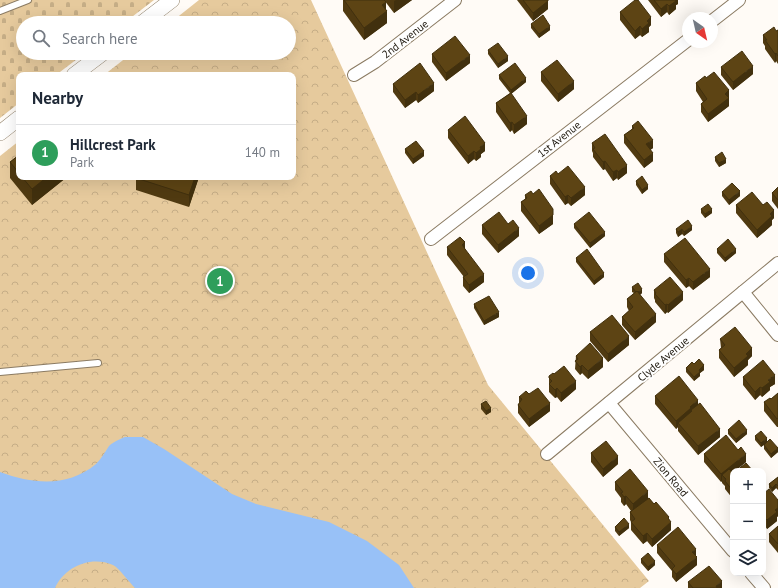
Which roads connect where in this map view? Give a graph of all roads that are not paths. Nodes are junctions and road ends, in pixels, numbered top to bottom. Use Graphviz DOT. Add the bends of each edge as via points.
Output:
graph roads {
  1 [pos="28,0"];
  2 [pos="454,0"];
  3 [pos="740,0"];
  4 [pos="170,1"];
  5 [pos="0,11"];
  6 [pos="151,16"];
  7 [pos="718,16"];
  8 [pos="682,45"];
  9 [pos="94,60"];
  10 [pos="78,72"];
  11 [pos="354,75"];
  12 [pos="16,120"];
  13 [pos="0,133"];
  14 [pos="430,239"];
  15 [pos="778,263"];
  16 [pos="743,292"];
  17 [pos="778,335"];
  18 [pos="98,363"];
  19 [pos="0,372"];
  20 [pos="609,403"];
  21 [pos="547,454"];
  22 [pos="730,547"];
  23 [pos="754,576"];
  24 [pos="764,588"];
  1 -- 5 [label="lane"];
  2 -- 11 [label="street, 2nd Avenue" via="375,62"];
  3 -- 7 [label="street"];
  4 -- 6 [label="street"];
  8 -- 14 [label="street, 1st Avenue"];
  9 -- 10 [label="street"];
  12 -- 13 [label="street"];
  15 -- 16 [label="street, Clyde Avenue"];
  16 -- 17 [label="street"];
  16 -- 20 [label="street, Clyde Avenue"];
  18 -- 19 [label="lane"];
  20 -- 21 [label="street, Clyde Avenue"];
  20 -- 22 [label="street, Zion Road"];
  23 -- 24 [label="street"];
}
